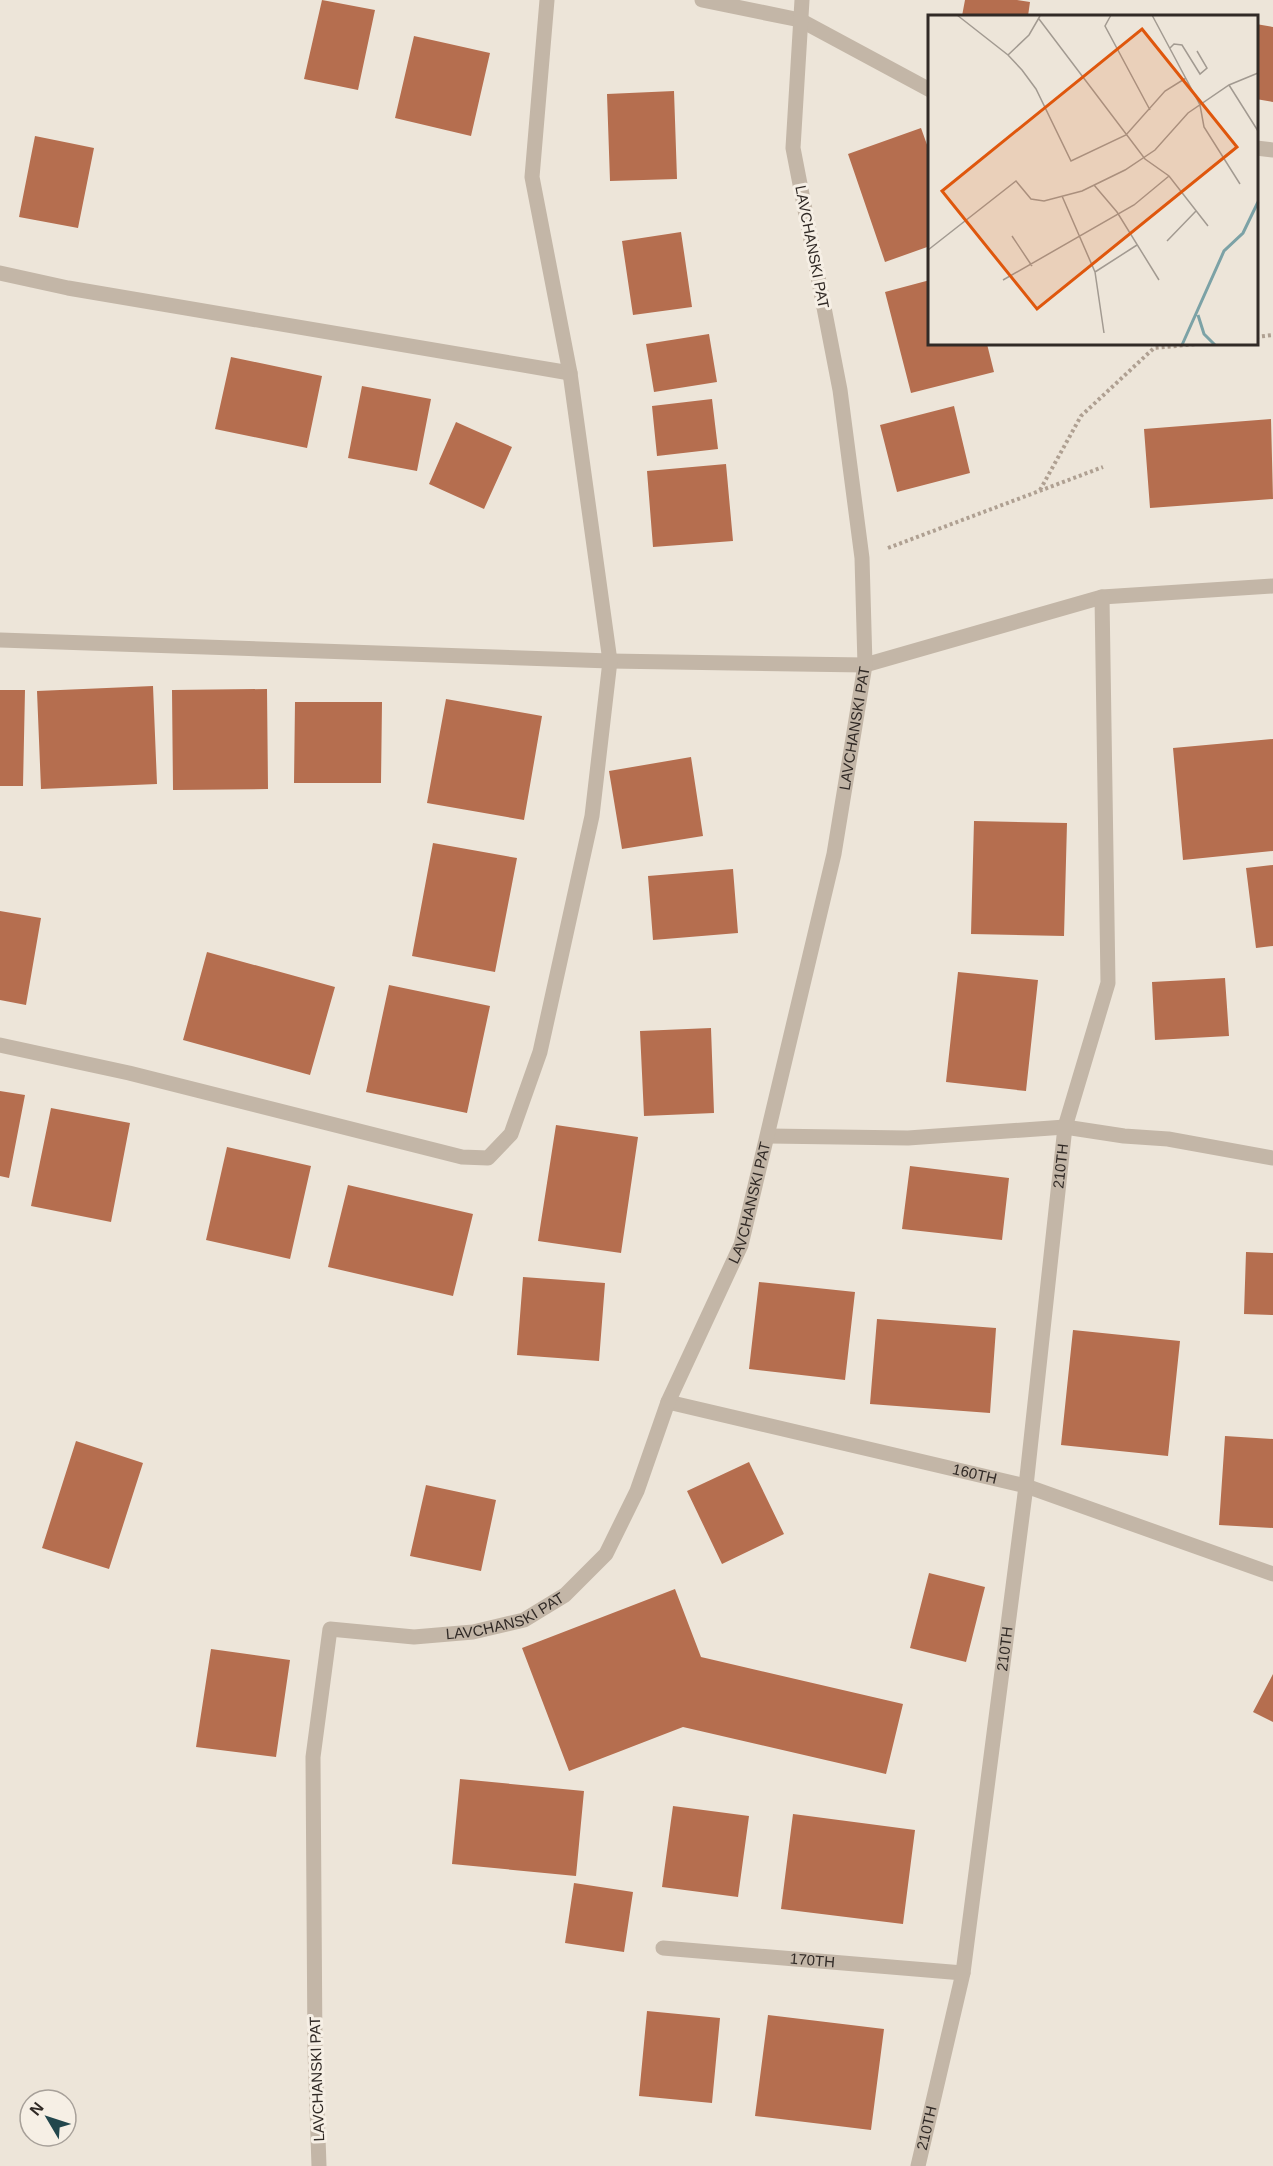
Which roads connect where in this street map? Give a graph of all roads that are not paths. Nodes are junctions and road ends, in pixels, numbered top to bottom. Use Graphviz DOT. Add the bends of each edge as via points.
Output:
graph roads {
  1 [pos="547,0"];
  2 [pos="702,0"];
  3 [pos="802,0"];
  4 [pos="800,20"];
  5 [pos="928,89"];
  6 [pos="1258,148"];
  7 [pos="1273,150"];
  8 [pos="0,273"];
  9 [pos="570,373"];
  10 [pos="1273,586"];
  11 [pos="1102,597"];
  12 [pos="0,640"];
  13 [pos="610,661"];
  14 [pos="865,665"];
  15 [pos="0,1045"];
  16 [pos="1065,1127"];
  17 [pos="769,1136"];
  18 [pos="1273,1158"];
  19 [pos="668,1402"];
  20 [pos="1026,1486"];
  21 [pos="1273,1574"];
  22 [pos="663,1948"];
  23 [pos="963,1973"];
  24 [pos="319,2166"];
  25 [pos="918,2166"];
  1 -- 9 [label="street" via="532,177"];
  2 -- 4 [label="street"];
  3 -- 4 [label="street, LAVCHANSKI PAT"];
  4 -- 5 [label="street"];
  4 -- 14 [label="street, LAVCHANSKI PAT" via="792,148 840,390 862,558"];
  6 -- 7 [label="street"];
  8 -- 9 [label="street" via="68,288"];
  9 -- 13 [label="street"];
  10 -- 11 [label="street"];
  11 -- 14 [label="street"];
  11 -- 16 [label="street, 210TH" via="1108,984"];
  12 -- 13 [label="street"];
  13 -- 14 [label="street"];
  13 -- 15 [label="street" via="592,816 540,1052 511,1134 488,1158 462,1157 129,1073"];
  14 -- 17 [label="street, LAVCHANSKI PAT" via="834,854"];
  16 -- 17 [label="street" via="908,1138"];
  16 -- 18 [label="street" via="1168,1139"];
  16 -- 20 [label="street, 210TH"];
  17 -- 19 [label="street, LAVCHANSKI PAT" via="741,1245"];
  19 -- 20 [label="street, 160TH"];
  19 -- 24 [label="street, LAVCHANSKI PAT" via="637,1491 606,1554 565,1595 524,1620 473,1632 414,1637 330,1629 313,1757"];
  20 -- 21 [label="street, 160TH"];
  20 -- 23 [label="street, 210TH"];
  22 -- 23 [label="street, 170TH"];
  23 -- 25 [label="street, 210TH"];
}
